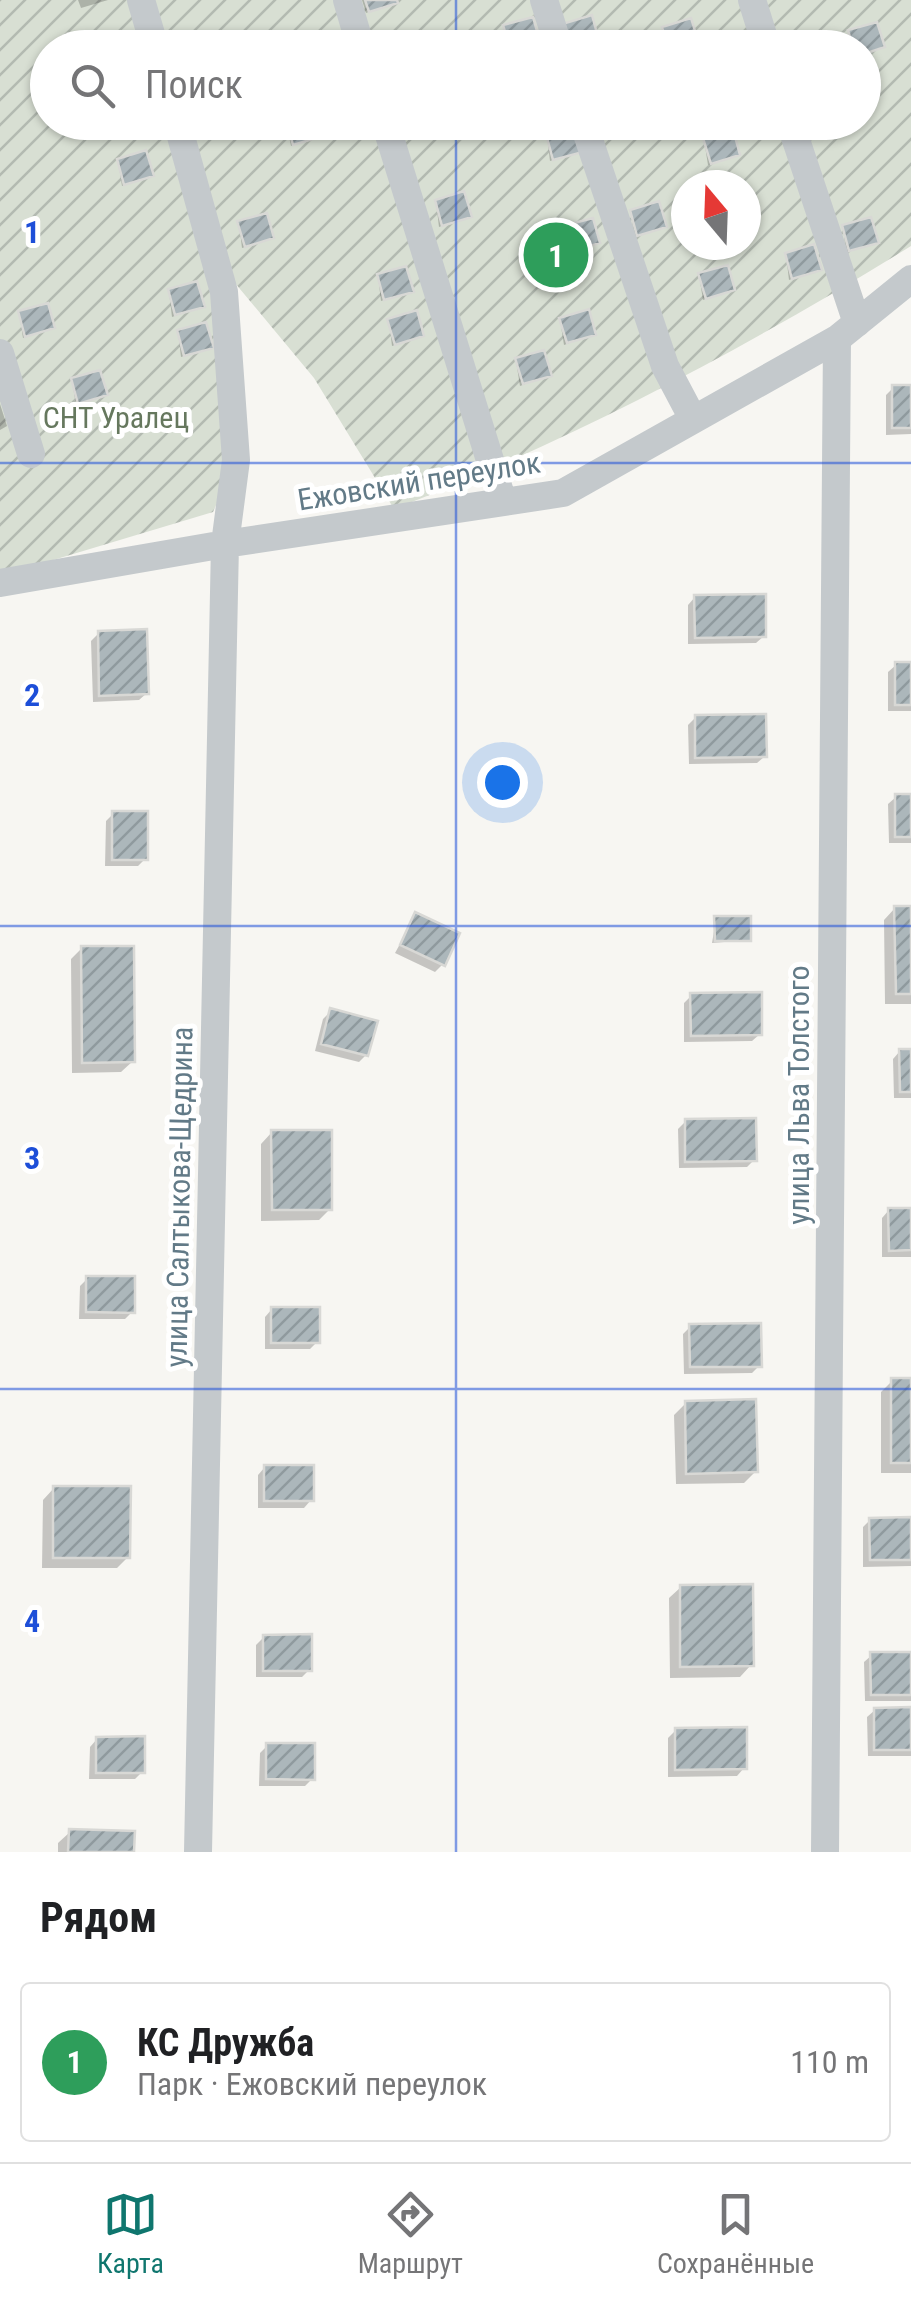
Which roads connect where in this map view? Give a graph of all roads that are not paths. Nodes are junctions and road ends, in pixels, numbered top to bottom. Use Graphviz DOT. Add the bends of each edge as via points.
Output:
graph roads {
  1 [pos="141,0"];
  2 [pos="347,0"];
  3 [pos="544,0"];
  4 [pos="752,0"];
  5 [pos="150,30"];
  6 [pos="356,30"];
  7 [pos="553,30"];
  8 [pos="761,30"];
  9 [pos="182,140"];
  10 [pos="391,140"];
  11 [pos="589,140"];
  12 [pos="795,140"];
  13 [pos="911,278"];
  14 [pos="847,331"];
  15 [pos="0,353"];
  16 [pos="693,420"];
  17 [pos="31,454"];
  18 [pos="503,502"];
  19 [pos="224,544"];
  20 [pos="0,583"];
  21 [pos="198,1852"];
  22 [pos="824,1852"];
  1 -- 5 [label="street"];
  2 -- 6 [label="street"];
  3 -- 7 [label="street"];
  4 -- 8 [label="street"];
  9 -- 19 [label="street, улица Салтыкова-Щедрина" via="224,292 236,460"];
  10 -- 18 [label="street"];
  11 -- 16 [label="street" via="664,366"];
  12 -- 14 [label="street, улица Льва Толстого"];
  13 -- 14 [label="street, Ежовский переулок"];
  14 -- 16 [label="street, Ежовский переулок"];
  14 -- 22 [label="street, улица Льва Толстого"];
  15 -- 17 [label="street"];
  16 -- 18 [label="street, Ежовский переулок" via="563,492"];
  18 -- 19 [label="street, Ежовский переулок"];
  19 -- 20 [label="street, Ежовский переулок"];
  19 -- 21 [label="street, улица Салтыкова-Щедрина"];
}
